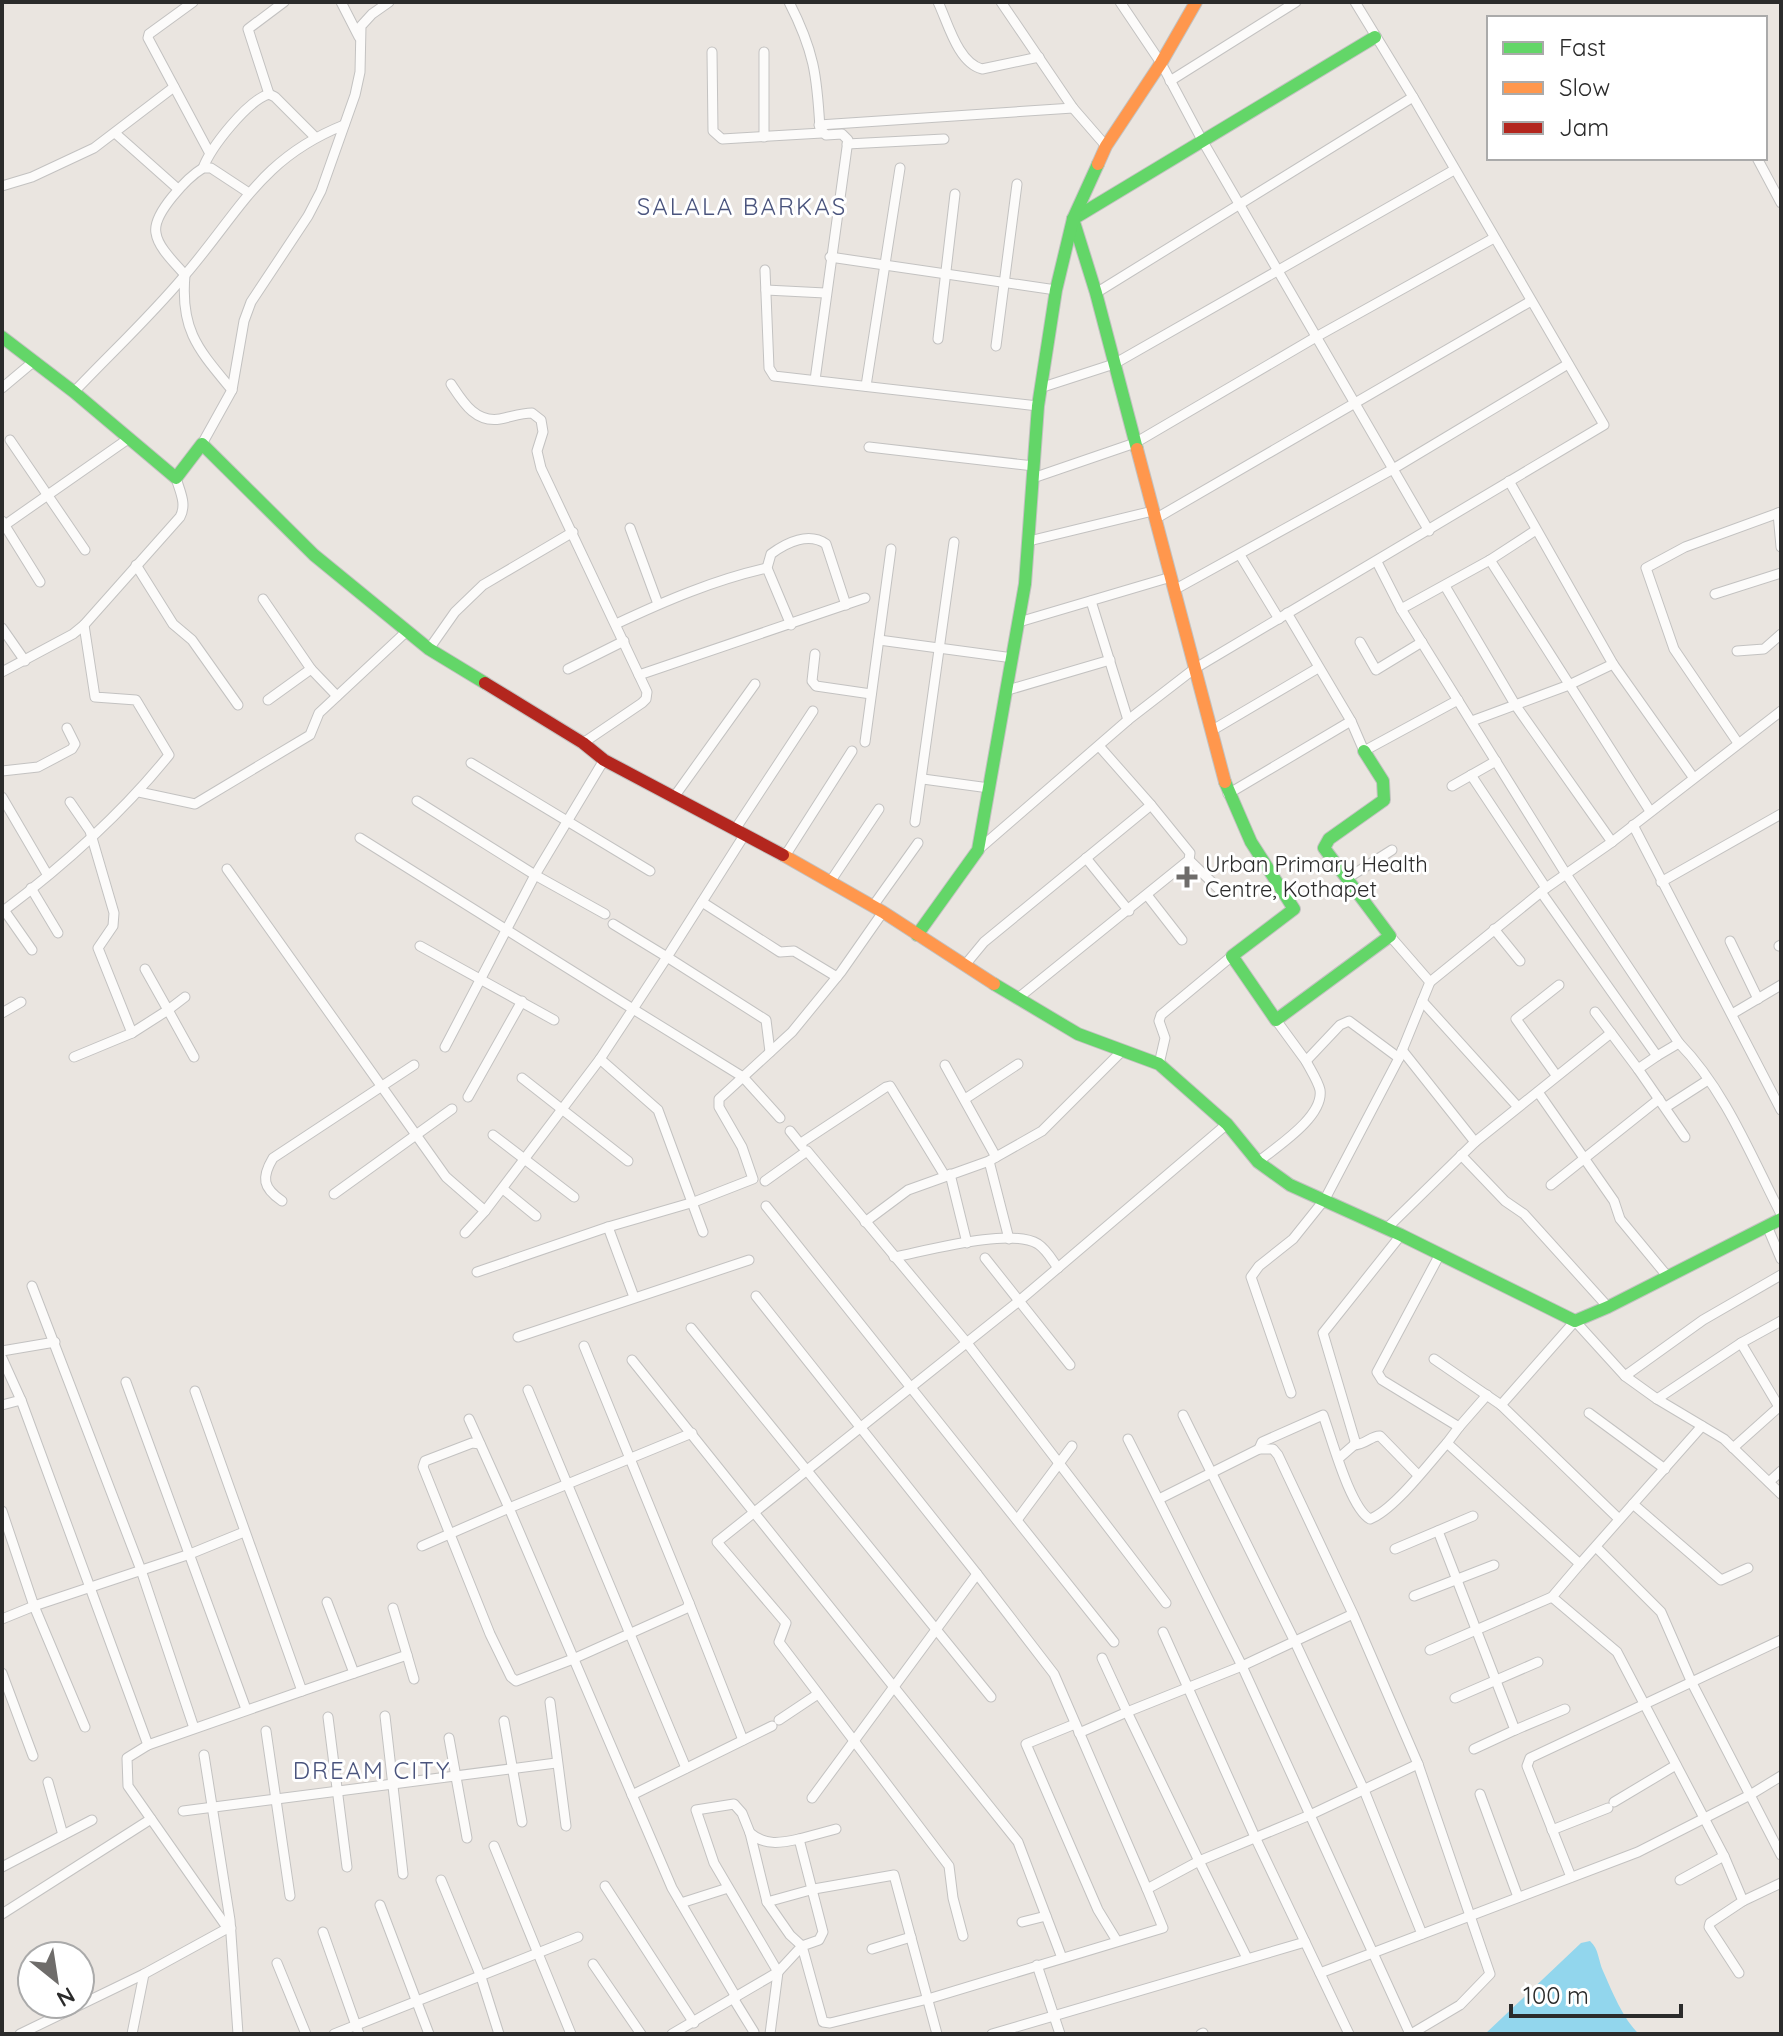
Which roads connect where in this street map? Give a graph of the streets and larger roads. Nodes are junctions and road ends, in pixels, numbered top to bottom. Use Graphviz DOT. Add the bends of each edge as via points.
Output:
graph roads {
  1 [pos="193,2"];
  2 [pos="284,2"];
  3 [pos="341,2"];
  4 [pos="389,2"];
  5 [pos="789,2"];
  6 [pos="938,2"];
  7 [pos="1001,2"];
  8 [pos="1120,2"];
  9 [pos="1296,2"];
  10 [pos="1355,2"];
  11 [pos="1193,4"];
  12 [pos="359,37"];
  13 [pos="1375,37"];
  14 [pos="712,52"];
  15 [pos="764,52"];
  16 [pos="1039,57"];
  17 [pos="1161,63"];
  18 [pos="1170,81"];
  19 [pos="174,87"];
  20 [pos="269,94"];
  21 [pos="1413,97"];
  22 [pos="1073,108"];
  23 [pos="344,125"];
  24 [pos="821,129"];
  25 [pos="115,133"];
  26 [pos="314,136"];
  27 [pos="764,137"];
  28 [pos="944,139"];
  29 [pos="1202,140"];
  30 [pos="847,144"];
  31 [pos="1106,146"];
  32 [pos="209,152"];
  33 [pos="1758,160"];
  34 [pos="203,168"];
  35 [pos="900,168"];
  36 [pos="1454,170"];
  37 [pos="1017,184"];
  38 [pos="2,186"];
  39 [pos="178,189"];
  40 [pos="249,193"];
  41 [pos="955,194"];
  42 [pos="1781,203"];
  43 [pos="1239,205"];
  44 [pos="1073,219"];
  45 [pos="1494,238"];
  46 [pos="830,257"];
  47 [pos="885,263"];
  48 [pos="765,270"];
  49 [pos="1278,271"];
  50 [pos="948,273"];
  51 [pos="185,275"];
  52 [pos="1004,281"];
  53 [pos="766,290"];
  54 [pos="1056,290"];
  55 [pos="825,293"];
  56 [pos="1096,293"];
  57 [pos="1531,301"];
  58 [pos="2,337"];
  59 [pos="1316,337"];
  60 [pos="938,339"];
  61 [pos="996,346"];
  62 [pos="33,362"];
  63 [pos="1114,364"];
  64 [pos="1568,364"];
  65 [pos="815,380"];
  66 [pos="451,384"];
  67 [pos="866,386"];
  68 [pos="2,388"];
  69 [pos="1040,388"];
  70 [pos="232,390"];
  71 [pos="74,392"];
  72 [pos="1355,403"];
  73 [pos="1038,406"];
  74 [pos="128,439"];
  75 [pos="10,440"];
  76 [pos="1135,443"];
  77 [pos="202,444"];
  78 [pos="869,447"];
  79 [pos="1393,469"];
  80 [pos="1034,472"];
  81 [pos="176,478"];
  82 [pos="1509,481"];
  83 [pos="49,497"];
  84 [pos="1780,512"];
  85 [pos="1154,515"];
  86 [pos="3,525"];
  87 [pos="630,528"];
  88 [pos="1536,530"];
  89 [pos="1429,531"];
  90 [pos="573,532"];
  91 [pos="1029,541"];
  92 [pos="954,542"];
  93 [pos="1781,547"];
  94 [pos="891,549"];
  95 [pos="85,550"];
  96 [pos="1240,555"];
  97 [pos="1490,560"];
  98 [pos="1377,562"];
  99 [pos="136,565"];
  100 [pos="767,568"];
  101 [pos="1781,573"];
  102 [pos="40,582"];
  103 [pos="1172,584"];
  104 [pos="1445,586"];
  105 [pos="1715,594"];
  106 [pos="865,598"];
  107 [pos="263,599"];
  108 [pos="1091,601"];
  109 [pos="658,604"];
  110 [pos="846,605"];
  111 [pos="1401,609"];
  112 [pos="1283,616"];
  113 [pos="1019,622"];
  114 [pos="616,624"];
  115 [pos="84,625"];
  116 [pos="791,625"];
  117 [pos="2,628"];
  118 [pos="407,631"];
  119 [pos="1781,634"];
  120 [pos="879,640"];
  121 [pos="624,641"];
  122 [pos="1360,642"];
  123 [pos="1422,642"];
  124 [pos="938,648"];
  125 [pos="429,649"];
  126 [pos="1737,651"];
  127 [pos="815,654"];
  128 [pos="1013,658"];
  129 [pos="1110,660"];
  130 [pos="25,661"];
  131 [pos="1613,664"];
  132 [pos="1318,668"];
  133 [pos="311,669"];
  134 [pos="568,669"];
  135 [pos="1194,669"];
  136 [pos="2,672"];
  137 [pos="639,675"];
  138 [pos="755,684"];
  139 [pos="1569,685"];
  140 [pos="1008,690"];
  141 [pos="871,694"];
  142 [pos="337,696"];
  143 [pos="268,700"];
  144 [pos="1458,700"];
  145 [pos="238,705"];
  146 [pos="1516,706"];
  147 [pos="813,711"];
  148 [pos="1781,711"];
  149 [pos="1128,720"];
  150 [pos="1351,721"];
  151 [pos="1472,721"];
  152 [pos="67,728"];
  153 [pos="1211,731"];
  154 [pos="865,742"];
  155 [pos="583,743"];
  156 [pos="1738,743"];
  157 [pos="1099,746"];
  158 [pos="852,751"];
  159 [pos="1364,751"];
  160 [pos="604,760"];
  161 [pos="1496,761"];
  162 [pos="471,763"];
  163 [pos="2,771"];
  164 [pos="1471,775"];
  165 [pos="1693,777"];
  166 [pos="923,779"];
  167 [pos="1452,786"];
  168 [pos="989,788"];
  169 [pos="139,792"];
  170 [pos="1228,794"];
  171 [pos="2,797"];
  172 [pos="674,797"];
  173 [pos="417,801"];
  174 [pos="70,802"];
  175 [pos="1151,805"];
  176 [pos="879,809"];
  177 [pos="1650,811"];
  178 [pos="1781,814"];
  179 [pos="566,821"];
  180 [pos="915,822"];
  181 [pos="1633,825"];
  182 [pos="740,831"];
  183 [pos="360,838"];
  184 [pos="92,840"];
  185 [pos="1612,842"];
  186 [pos="918,843"];
  187 [pos="978,850"];
  188 [pos="1392,850"];
  189 [pos="785,856"];
  190 [pos="1086,858"];
  191 [pos="1189,860"];
  192 [pos="227,869"];
  193 [pos="650,871"];
  194 [pos="47,874"];
  195 [pos="1566,874"];
  196 [pos="535,875"];
  197 [pos="1346,879"];
  198 [pos="830,882"];
  199 [pos="1661,882"];
  200 [pos="31,888"];
  201 [pos="1544,890"];
  202 [pos="1222,892"];
  203 [pos="1147,895"];
  204 [pos="702,902"];
  205 [pos="878,909"];
  206 [pos="3,911"];
  207 [pos="1129,911"];
  208 [pos="605,914"];
  209 [pos="613,924"];
  210 [pos="1494,929"];
  211 [pos="506,930"];
  212 [pos="58,933"];
  213 [pos="917,935"];
  214 [pos="1390,936"];
  215 [pos="1182,940"];
  216 [pos="1730,941"];
  217 [pos="420,946"];
  218 [pos="32,950"];
  219 [pos="1232,956"];
  220 [pos="667,957"];
  221 [pos="1520,961"];
  222 [pos="965,965"];
  223 [pos="145,969"];
  224 [pos="837,977"];
  225 [pos="481,981"];
  226 [pos="1430,982"];
  227 [pos="1559,985"];
  228 [pos="1781,985"];
  229 [pos="185,997"];
  230 [pos="1017,999"];
  231 [pos="1758,999"];
  232 [pos="522,1001"];
  233 [pos="1422,1001"];
  234 [pos="21,1002"];
  235 [pos="633,1009"];
  236 [pos="168,1010"];
  237 [pos="1595,1012"];
  238 [pos="2,1013"];
  239 [pos="1732,1014"];
  240 [pos="554,1020"];
  241 [pos="1276,1020"];
  242 [pos="132,1033"];
  243 [pos="1611,1033"];
  244 [pos="1679,1043"];
  245 [pos="445,1047"];
  246 [pos="1122,1051"];
  247 [pos="770,1052"];
  248 [pos="1400,1054"];
  249 [pos="1657,1056"];
  250 [pos="74,1057"];
  251 [pos="194,1057"];
  252 [pos="600,1059"];
  253 [pos="1306,1061"];
  254 [pos="1018,1064"];
  255 [pos="1159,1064"];
  256 [pos="414,1065"];
  257 [pos="945,1065"];
  258 [pos="1638,1069"];
  259 [pos="1556,1075"];
  260 [pos="743,1077"];
  261 [pos="522,1078"];
  262 [pos="1708,1080"];
  263 [pos="383,1086"];
  264 [pos="1538,1092"];
  265 [pos="468,1097"];
  266 [pos="965,1099"];
  267 [pos="1663,1103"];
  268 [pos="1518,1107"];
  269 [pos="561,1108"];
  270 [pos="452,1109"];
  271 [pos="1781,1110"];
  272 [pos="780,1118"];
  273 [pos="1227,1124"];
  274 [pos="790,1131"];
  275 [pos="416,1135"];
  276 [pos="493,1135"];
  277 [pos="1685,1137"];
  278 [pos="1475,1142"];
  279 [pos="804,1147"];
  280 [pos="1461,1155"];
  281 [pos="524,1159"];
  282 [pos="993,1159"];
  283 [pos="1585,1160"];
  284 [pos="628,1161"];
  285 [pos="1258,1162"];
  286 [pos="948,1175"];
  287 [pos="765,1181"];
  288 [pos="1551,1185"];
  289 [pos="503,1189"];
  290 [pos="334,1194"];
  291 [pos="574,1197"];
  292 [pos="1325,1199"];
  293 [pos="282,1201"];
  294 [pos="694,1202"];
  295 [pos="766,1206"];
  296 [pos="485,1211"];
  297 [pos="536,1216"];
  298 [pos="1781,1217"];
  299 [pos="865,1222"];
  300 [pos="1767,1226"];
  301 [pos="608,1227"];
  302 [pos="1387,1228"];
  303 [pos="703,1232"];
  304 [pos="465,1233"];
  305 [pos="1401,1235"];
  306 [pos="1009,1239"];
  307 [pos="967,1243"];
  308 [pos="1440,1254"];
  309 [pos="894,1257"];
  310 [pos="985,1258"];
  311 [pos="1781,1259"];
  312 [pos="749,1260"];
  313 [pos="1058,1268"];
  314 [pos="477,1272"];
  315 [pos="1781,1275"];
  316 [pos="1668,1277"];
  317 [pos="32,1286"];
  318 [pos="756,1296"];
  319 [pos="634,1297"];
  320 [pos="1019,1301"];
  321 [pos="1608,1307"];
  322 [pos="1575,1321"];
  323 [pos="1781,1321"];
  324 [pos="691,1328"];
  325 [pos="518,1337"];
  326 [pos="55,1342"];
  327 [pos="967,1343"];
  328 [pos="1741,1343"];
  329 [pos="584,1346"];
  330 [pos="2,1351"];
  331 [pos="2,1358"];
  332 [pos="1434,1359"];
  333 [pos="632,1360"];
  334 [pos="1070,1365"];
  335 [pos="1625,1376"];
  336 [pos="126,1382"];
  337 [pos="911,1387"];
  338 [pos="528,1390"];
  339 [pos="195,1391"];
  340 [pos="1291,1393"];
  341 [pos="1487,1395"];
  342 [pos="1657,1399"];
  343 [pos="21,1400"];
  344 [pos="2,1405"];
  345 [pos="1501,1405"];
  346 [pos="1780,1406"];
  347 [pos="1589,1413"];
  348 [pos="1183,1415"];
  349 [pos="469,1419"];
  350 [pos="1702,1426"];
  351 [pos="861,1427"];
  352 [pos="1459,1427"];
  353 [pos="692,1433"];
  354 [pos="1128,1439"];
  355 [pos="1447,1443"];
  356 [pos="480,1444"];
  357 [pos="1354,1445"];
  358 [pos="1072,1446"];
  359 [pos="1733,1448"];
  360 [pos="1259,1449"];
  361 [pos="1339,1458"];
  362 [pos="630,1459"];
  363 [pos="1059,1463"];
  364 [pos="1665,1469"];
  365 [pos="807,1470"];
  366 [pos="1781,1471"];
  367 [pos="1213,1474"];
  368 [pos="1418,1475"];
  369 [pos="1769,1482"];
  370 [pos="566,1485"];
  371 [pos="1781,1494"];
  372 [pos="1159,1499"];
  373 [pos="1633,1504"];
  374 [pos="509,1508"];
  375 [pos="2,1511"];
  376 [pos="755,1512"];
  377 [pos="1473,1516"];
  378 [pos="1619,1519"];
  379 [pos="1017,1520"];
  380 [pos="1438,1531"];
  381 [pos="244,1532"];
  382 [pos="451,1534"];
  383 [pos="422,1546"];
  384 [pos="1596,1547"];
  385 [pos="1395,1549"];
  386 [pos="190,1554"];
  387 [pos="1580,1564"];
  388 [pos="1494,1565"];
  389 [pos="1748,1568"];
  390 [pos="141,1570"];
  391 [pos="977,1574"];
  392 [pos="1457,1580"];
  393 [pos="90,1588"];
  394 [pos="1414,1596"];
  395 [pos="1552,1597"];
  396 [pos="327,1602"];
  397 [pos="689,1603"];
  398 [pos="1166,1603"];
  399 [pos="34,1606"];
  400 [pos="393,1608"];
  401 [pos="1353,1614"];
  402 [pos="2,1619"];
  403 [pos="936,1629"];
  404 [pos="1477,1631"];
  405 [pos="1163,1632"];
  406 [pos="632,1634"];
  407 [pos="1781,1640"];
  408 [pos="1114,1642"];
  409 [pos="1295,1642"];
  410 [pos="1430,1650"];
  411 [pos="407,1655"];
  412 [pos="1102,1658"];
  413 [pos="573,1659"];
  414 [pos="1538,1662"];
  415 [pos="1242,1666"];
  416 [pos="2,1673"];
  417 [pos="354,1673"];
  418 [pos="414,1679"];
  419 [pos="1496,1680"];
  420 [pos="1692,1683"];
  421 [pos="894,1686"];
  422 [pos="1188,1686"];
  423 [pos="302,1691"];
  424 [pos="818,1694"];
  425 [pos="991,1697"];
  426 [pos="1455,1698"];
  427 [pos="550,1702"];
  428 [pos="1644,1703"];
  429 [pos="246,1709"];
  430 [pos="1565,1709"];
  431 [pos="1127,1712"];
  432 [pos="385,1716"];
  433 [pos="328,1717"];
  434 [pos="504,1721"];
  435 [pos="85,1727"];
  436 [pos="194,1728"];
  437 [pos="1077,1728"];
  438 [pos="1515,1730"];
  439 [pos="266,1731"];
  440 [pos="449,1738"];
  441 [pos="743,1740"];
  442 [pos="854,1741"];
  443 [pos="148,1745"];
  444 [pos="1474,1749"];
  445 [pos="204,1755"];
  446 [pos="33,1756"];
  447 [pos="556,1763"];
  448 [pos="1418,1764"];
  449 [pos="1676,1765"];
  450 [pos="686,1768"];
  451 [pos="514,1769"];
  452 [pos="1781,1776"];
  453 [pos="454,1777"];
  454 [pos="48,1782"];
  455 [pos="393,1785"];
  456 [pos="1364,1790"];
  457 [pos="337,1792"];
  458 [pos="1480,1794"];
  459 [pos="632,1795"];
  460 [pos="1750,1795"];
  461 [pos="812,1798"];
  462 [pos="277,1799"];
  463 [pos="211,1808"];
  464 [pos="183,1811"];
  465 [pos="1310,1815"];
  466 [pos="151,1819"];
  467 [pos="1705,1819"];
  468 [pos="92,1820"];
  469 [pos="522,1822"];
  470 [pos="566,1826"];
  471 [pos="836,1829"];
  472 [pos="1552,1830"];
  473 [pos="750,1833"];
  474 [pos="63,1835"];
  475 [pos="1255,1837"];
  476 [pos="467,1838"];
  477 [pos="799,1839"];
  478 [pos="494,1846"];
  479 [pos="1781,1855"];
  480 [pos="1724,1856"];
  481 [pos="1199,1861"];
  482 [pos="2,1867"];
  483 [pos="347,1867"];
  484 [pos="403,1874"];
  485 [pos="1571,1877"];
  486 [pos="441,1880"];
  487 [pos="1680,1880"];
  488 [pos="1781,1883"];
  489 [pos="605,1886"];
  490 [pos="728,1888"];
  491 [pos="814,1889"];
  492 [pos="1147,1889"];
  493 [pos="290,1896"];
  494 [pos="1518,1897"];
  495 [pos="1743,1901"];
  496 [pos="767,1902"];
  497 [pos="681,1903"];
  498 [pos="380,1905"];
  499 [pos="2,1914"];
  500 [pos="1471,1915"];
  501 [pos="1046,1916"];
  502 [pos="1022,1922"];
  503 [pos="229,1928"];
  504 [pos="323,1932"];
  505 [pos="1422,1934"];
  506 [pos="963,1936"];
  507 [pos="578,1937"];
  508 [pos="911,1937"];
  509 [pos="1117,1941"];
  510 [pos="1305,1942"];
  511 [pos="802,1946"];
  512 [pos="872,1949"];
  513 [pos="538,1954"];
  514 [pos="1371,1954"];
  515 [pos="1062,1958"];
  516 [pos="1247,1958"];
  517 [pos="277,1963"];
  518 [pos="593,1964"];
  519 [pos="1037,1965"];
  520 [pos="778,1972"];
  521 [pos="1320,1973"];
  522 [pos="1739,1973"];
  523 [pos="144,1974"];
  524 [pos="481,1977"];
  525 [pos="735,1997"];
  526 [pos="928,1999"];
  527 [pos="417,2001"];
  528 [pos="1054,2016"];
  529 [pos="694,2023"];
  530 [pos="358,2030"];
  531 [pos="754,2032"];
  532 [pos="20,2034"];
  533 [pos="132,2034"];
  534 [pos="238,2034"];
  535 [pos="306,2034"];
  536 [pos="334,2034"];
  537 [pos="429,2034"];
  538 [pos="499,2034"];
  539 [pos="571,2034"];
  540 [pos="641,2034"];
  541 [pos="672,2034"];
  542 [pos="770,2034"];
  543 [pos="937,2034"];
  544 [pos="992,2034"];
  545 [pos="1060,2034"];
  546 [pos="1349,2034"];
  547 [pos="1410,2034"];
  1 -- 19 [label="street" via="148,38"];
  2 -- 20 [label="street" via="248,29"];
  3 -- 12 [label="street"];
  4 -- 12 [label="street" via="361,26"];
  5 -- 24 [label="street" via="814,64"];
  6 -- 16 [label="street" via="973,67"];
  7 -- 16 [label="street"];
  8 -- 17 [label="street"];
  9 -- 18 [label="street"];
  10 -- 13 [label="street"];
  11 -- 17 [label="street"];
  12 -- 23 [label="street" via="360,72"];
  13 -- 21 [label="street"];
  13 -- 29 [label="street"];
  14 -- 27 [label="street" via="713,131 722,139"];
  15 -- 27 [label="street"];
  16 -- 22 [label="street"];
  17 -- 18 [label="street"];
  17 -- 31 [label="street"];
  18 -- 29 [label="street"];
  19 -- 25 [label="street"];
  19 -- 32 [label="street"];
  20 -- 26 [label="street"];
  20 -- 32 [label="street"];
  21 -- 36 [label="street"];
  21 -- 43 [label="street"];
  22 -- 24 [label="street"];
  22 -- 31 [label="street"];
  23 -- 26 [label="street"];
  23 -- 70 [label="street" via="308,216 251,302"];
  24 -- 27 [label="street"];
  24 -- 30 [label="street" via="845,136"];
  25 -- 38 [label="street" via="94,148"];
  25 -- 39 [label="street"];
  26 -- 40 [label="street" via="280,160"];
  28 -- 30 [label="street"];
  29 -- 43 [label="street"];
  29 -- 44 [label="street"];
  30 -- 46 [label="street"];
  31 -- 44 [label="street"];
  32 -- 34 [label="street"];
  33 -- 42 [label="street"];
  34 -- 39 [label="street"];
  34 -- 40 [label="street"];
  35 -- 47 [label="street"];
  36 -- 45 [label="street"];
  36 -- 49 [label="street"];
  37 -- 52 [label="street"];
  39 -- 51 [label="street" via="155,233"];
  40 -- 51 [label="street"];
  41 -- 50 [label="street"];
  43 -- 49 [label="street"];
  43 -- 56 [label="street"];
  44 -- 54 [label="street"];
  44 -- 56 [label="street"];
  45 -- 57 [label="street"];
  45 -- 59 [label="street"];
  46 -- 47 [label="street"];
  46 -- 55 [label="street"];
  47 -- 50 [label="street"];
  47 -- 67 [label="street"];
  48 -- 53 [label="street"];
  49 -- 59 [label="street"];
  49 -- 63 [label="street"];
  50 -- 52 [label="street"];
  50 -- 60 [label="street"];
  51 -- 70 [label="street" via="187,321 198,348"];
  51 -- 71 [label="street"];
  52 -- 54 [label="street"];
  52 -- 61 [label="street"];
  53 -- 55 [label="street"];
  53 -- 65 [label="street" via="771,373"];
  54 -- 69 [label="street"];
  55 -- 65 [label="street"];
  56 -- 63 [label="street"];
  57 -- 64 [label="street"];
  57 -- 72 [label="street"];
  58 -- 62 [label="street"];
  59 -- 72 [label="street"];
  59 -- 76 [label="street"];
  62 -- 68 [label="street"];
  62 -- 71 [label="street"];
  63 -- 69 [label="street"];
  63 -- 76 [label="street"];
  64 -- 79 [label="street"];
  64 -- 82 [label="street" via="1604,425"];
  65 -- 67 [label="street"];
  66 -- 90 [label="street" via="470,410 484,419 532,413 539,417 541,468"];
  67 -- 73 [label="street"];
  69 -- 73 [label="street"];
  70 -- 77 [label="street"];
  71 -- 74 [label="street"];
  72 -- 79 [label="street"];
  72 -- 85 [label="street"];
  73 -- 80 [label="street"];
  74 -- 81 [label="street"];
  74 -- 83 [label="street"];
  75 -- 83 [label="street"];
  76 -- 80 [label="street"];
  76 -- 85 [label="street"];
  77 -- 81 [label="street"];
  77 -- 118 [label="street" via="314,555"];
  78 -- 80 [label="street"];
  79 -- 89 [label="street"];
  79 -- 96 [label="street"];
  80 -- 91 [label="street"];
  81 -- 99 [label="street" via="184,510"];
  82 -- 88 [label="street"];
  82 -- 89 [label="street"];
  83 -- 86 [label="street"];
  83 -- 95 [label="street"];
  84 -- 93 [label="street"];
  84 -- 156 [label="street" via="1685,547 1646,568 1674,649"];
  85 -- 91 [label="street"];
  85 -- 103 [label="street"];
  86 -- 102 [label="street"];
  87 -- 109 [label="street"];
  88 -- 97 [label="street"];
  88 -- 131 [label="street"];
  89 -- 98 [label="street"];
  90 -- 114 [label="street"];
  90 -- 125 [label="street" via="483,585"];
  91 -- 113 [label="street"];
  92 -- 124 [label="street"];
  94 -- 120 [label="street"];
  96 -- 103 [label="street"];
  96 -- 112 [label="street"];
  97 -- 104 [label="street"];
  97 -- 139 [label="street"];
  98 -- 111 [label="street"];
  98 -- 112 [label="street"];
  99 -- 115 [label="street"];
  99 -- 145 [label="street" via="173,624 192,640"];
  100 -- 109 [label="street"];
  100 -- 110 [label="street" via="777,550 818,538 826,544"];
  100 -- 116 [label="street"];
  101 -- 105 [label="street"];
  103 -- 108 [label="street"];
  103 -- 135 [label="street"];
  104 -- 111 [label="street"];
  104 -- 146 [label="street"];
  106 -- 110 [label="street"];
  107 -- 133 [label="street"];
  108 -- 113 [label="street"];
  108 -- 129 [label="street"];
  109 -- 114 [label="street"];
  110 -- 116 [label="street"];
  111 -- 123 [label="street"];
  112 -- 132 [label="street"];
  112 -- 135 [label="street"];
  113 -- 128 [label="street"];
  114 -- 121 [label="street"];
  115 -- 130 [label="street"];
  115 -- 169 [label="street" via="95,697 136,700 169,755"];
  116 -- 137 [label="street"];
  117 -- 130 [label="street"];
  118 -- 125 [label="street"];
  118 -- 142 [label="street"];
  119 -- 126 [label="street" via="1764,649"];
  120 -- 124 [label="street"];
  120 -- 141 [label="street"];
  121 -- 134 [label="street"];
  121 -- 137 [label="street"];
  122 -- 123 [label="street" via="1376,670"];
  123 -- 144 [label="street"];
  124 -- 128 [label="street"];
  124 -- 166 [label="street"];
  125 -- 155 [label="street"];
  127 -- 141 [label="street" via="816,686"];
  128 -- 140 [label="street"];
  129 -- 140 [label="street"];
  129 -- 149 [label="street"];
  130 -- 136 [label="street"];
  131 -- 139 [label="street"];
  131 -- 165 [label="street"];
  132 -- 150 [label="street"];
  132 -- 153 [label="street"];
  133 -- 142 [label="street"];
  133 -- 143 [label="street"];
  135 -- 149 [label="street"];
  135 -- 153 [label="street"];
  137 -- 155 [label="street" via="646,699"];
  138 -- 172 [label="street"];
  139 -- 146 [label="street"];
  139 -- 177 [label="street"];
  140 -- 168 [label="street"];
  141 -- 154 [label="street"];
  142 -- 169 [label="street" via="319,713 310,735 195,804"];
  144 -- 151 [label="street"];
  144 -- 159 [label="street"];
  146 -- 151 [label="street"];
  146 -- 185 [label="street"];
  147 -- 182 [label="street"];
  148 -- 156 [label="street"];
  149 -- 157 [label="street"];
  150 -- 159 [label="street"];
  150 -- 170 [label="street"];
  151 -- 161 [label="street"];
  152 -- 163 [label="street" via="75,744 72,749 38,767"];
  153 -- 170 [label="street"];
  155 -- 160 [label="street"];
  156 -- 165 [label="street"];
  157 -- 175 [label="street"];
  157 -- 187 [label="street"];
  158 -- 189 [label="street"];
  159 -- 197 [label="street" via="1387,795 1326,843 1326,853"];
  160 -- 172 [label="street"];
  160 -- 179 [label="street"];
  161 -- 164 [label="street"];
  161 -- 195 [label="street"];
  162 -- 179 [label="street"];
  164 -- 167 [label="street"];
  164 -- 201 [label="street"];
  165 -- 177 [label="street"];
  166 -- 168 [label="street"];
  166 -- 180 [label="street"];
  168 -- 187 [label="street"];
  169 -- 184 [label="street"];
  170 -- 219 [label="street" via="1294,909"];
  171 -- 194 [label="street"];
  172 -- 182 [label="street"];
  173 -- 196 [label="street"];
  174 -- 184 [label="street"];
  175 -- 190 [label="street"];
  175 -- 191 [label="street" via="1190,853"];
  176 -- 198 [label="street"];
  177 -- 181 [label="street"];
  178 -- 199 [label="street"];
  179 -- 193 [label="street"];
  179 -- 196 [label="street"];
  181 -- 185 [label="street"];
  181 -- 199 [label="street"];
  182 -- 189 [label="street"];
  182 -- 204 [label="street"];
  183 -- 211 [label="street"];
  184 -- 194 [label="street"];
  184 -- 242 [label="street" via="115,920 99,952"];
  185 -- 195 [label="street"];
  186 -- 205 [label="street"];
  187 -- 213 [label="street"];
  188 -- 197 [label="street"];
  189 -- 198 [label="street"];
  190 -- 207 [label="street"];
  190 -- 222 [label="street" via="984,942"];
  191 -- 202 [label="street"];
  191 -- 203 [label="street"];
  192 -- 263 [label="street"];
  194 -- 200 [label="street"];
  195 -- 201 [label="street"];
  195 -- 244 [label="street"];
  196 -- 208 [label="street"];
  196 -- 211 [label="street"];
  197 -- 214 [label="street"];
  198 -- 205 [label="street"];
  199 -- 239 [label="street"];
  200 -- 206 [label="street"];
  200 -- 212 [label="street"];
  201 -- 210 [label="street"];
  201 -- 249 [label="street"];
  203 -- 207 [label="street"];
  203 -- 215 [label="street"];
  204 -- 220 [label="street"];
  204 -- 224 [label="street" via="780,952 794,951"];
  205 -- 213 [label="street"];
  205 -- 224 [label="street"];
  206 -- 218 [label="street"];
  207 -- 230 [label="street"];
  209 -- 220 [label="street"];
  210 -- 221 [label="street"];
  210 -- 226 [label="street"];
  211 -- 225 [label="street"];
  211 -- 235 [label="street"];
  213 -- 222 [label="street"];
  214 -- 226 [label="street"];
  214 -- 241 [label="street"];
  216 -- 231 [label="street"];
  217 -- 225 [label="street"];
  219 -- 241 [label="street"];
  219 -- 255 [label="street" via="1161,1015 1165,1038"];
  220 -- 235 [label="street"];
  220 -- 247 [label="street" via="766,1020"];
  222 -- 230 [label="street"];
  223 -- 236 [label="street"];
  224 -- 247 [label="street"];
  225 -- 232 [label="street"];
  225 -- 245 [label="street"];
  226 -- 233 [label="street"];
  227 -- 259 [label="street" via="1516,1019"];
  228 -- 231 [label="street"];
  229 -- 236 [label="street"];
  230 -- 246 [label="street" via="1078,1034"];
  231 -- 239 [label="street"];
  232 -- 240 [label="street"];
  232 -- 265 [label="street"];
  233 -- 248 [label="street"];
  233 -- 268 [label="street"];
  234 -- 238 [label="street"];
  235 -- 252 [label="street"];
  235 -- 260 [label="street"];
  236 -- 242 [label="street"];
  236 -- 251 [label="street"];
  237 -- 243 [label="street"];
  239 -- 271 [label="street"];
  241 -- 253 [label="street"];
  242 -- 250 [label="street"];
  243 -- 258 [label="street"];
  243 -- 259 [label="street"];
  244 -- 249 [label="street"];
  244 -- 262 [label="street"];
  246 -- 255 [label="street"];
  246 -- 282 [label="street" via="1042,1131"];
  247 -- 260 [label="street"];
  248 -- 253 [label="street" via="1349,1021"];
  248 -- 278 [label="street"];
  248 -- 292 [label="street"];
  249 -- 258 [label="street"];
  252 -- 269 [label="street"];
  252 -- 294 [label="street" via="658,1110"];
  253 -- 285 [label="street" via="1320,1089 1319,1101 1304,1124"];
  254 -- 266 [label="street"];
  255 -- 273 [label="street"];
  256 -- 263 [label="street"];
  257 -- 266 [label="street"];
  258 -- 267 [label="street"];
  259 -- 264 [label="street"];
  260 -- 272 [label="street"];
  260 -- 294 [label="street" via="719,1099 719,1107 753,1179"];
  261 -- 269 [label="street"];
  262 -- 267 [label="street"];
  262 -- 298 [label="street"];
  263 -- 275 [label="street"];
  263 -- 293 [label="street" via="273,1158 265,1182"];
  264 -- 268 [label="street"];
  264 -- 283 [label="street"];
  266 -- 282 [label="street"];
  267 -- 277 [label="street"];
  267 -- 283 [label="street"];
  268 -- 278 [label="street"];
  269 -- 281 [label="street"];
  269 -- 284 [label="street"];
  270 -- 275 [label="street"];
  273 -- 285 [label="street"];
  273 -- 313 [label="street"];
  274 -- 279 [label="street"];
  275 -- 290 [label="street"];
  275 -- 296 [label="street" via="446,1177"];
  276 -- 281 [label="street"];
  278 -- 280 [label="street"];
  279 -- 286 [label="street" via="890,1086"];
  279 -- 287 [label="street"];
  279 -- 299 [label="street"];
  280 -- 302 [label="street"];
  280 -- 321 [label="street" via="1524,1214"];
  281 -- 289 [label="street"];
  281 -- 291 [label="street"];
  282 -- 286 [label="street"];
  282 -- 306 [label="street"];
  283 -- 288 [label="street"];
  283 -- 316 [label="street" via="1614,1201 1620,1219"];
  285 -- 292 [label="street" via="1290,1185"];
  286 -- 299 [label="street" via="908,1190"];
  286 -- 307 [label="street"];
  289 -- 296 [label="street"];
  289 -- 297 [label="street"];
  292 -- 302 [label="street"];
  292 -- 340 [label="street" via="1293,1239 1251,1277"];
  294 -- 301 [label="street"];
  294 -- 303 [label="street"];
  295 -- 337 [label="street"];
  296 -- 304 [label="street"];
  298 -- 300 [label="street"];
  299 -- 309 [label="street"];
  300 -- 311 [label="street"];
  300 -- 316 [label="street"];
  301 -- 314 [label="street"];
  301 -- 319 [label="street"];
  302 -- 305 [label="street"];
  305 -- 308 [label="street"];
  305 -- 357 [label="street" via="1323,1333"];
  306 -- 307 [label="street"];
  306 -- 313 [label="street" via="1037,1243"];
  307 -- 309 [label="street"];
  308 -- 322 [label="street"];
  308 -- 352 [label="street" via="1377,1372"];
  309 -- 327 [label="street"];
  310 -- 320 [label="street"];
  312 -- 319 [label="street"];
  313 -- 320 [label="street"];
  315 -- 335 [label="street" via="1703,1320"];
  316 -- 321 [label="street"];
  317 -- 326 [label="street"];
  318 -- 351 [label="street"];
  319 -- 325 [label="street"];
  320 -- 327 [label="street"];
  320 -- 334 [label="street"];
  321 -- 322 [label="street"];
  322 -- 335 [label="street"];
  322 -- 345 [label="street"];
  323 -- 328 [label="street"];
  324 -- 365 [label="street"];
  326 -- 330 [label="street"];
  326 -- 390 [label="street"];
  327 -- 337 [label="street"];
  327 -- 363 [label="street"];
  328 -- 342 [label="street"];
  328 -- 346 [label="street"];
  329 -- 362 [label="street"];
  331 -- 343 [label="street"];
  332 -- 341 [label="street"];
  333 -- 353 [label="street"];
  335 -- 342 [label="street"];
  336 -- 386 [label="street"];
  337 -- 351 [label="street"];
  337 -- 379 [label="street"];
  338 -- 370 [label="street"];
  339 -- 381 [label="street"];
  341 -- 345 [label="street"];
  341 -- 352 [label="street"];
  342 -- 350 [label="street"];
  343 -- 344 [label="street"];
  343 -- 393 [label="street"];
  345 -- 378 [label="street"];
  346 -- 359 [label="street"];
  347 -- 364 [label="street"];
  348 -- 367 [label="street"];
  349 -- 356 [label="street"];
  350 -- 359 [label="street"];
  350 -- 364 [label="street"];
  351 -- 365 [label="street"];
  351 -- 391 [label="street"];
  352 -- 355 [label="street"];
  353 -- 362 [label="street"];
  353 -- 376 [label="street"];
  354 -- 372 [label="street"];
  355 -- 368 [label="street"];
  355 -- 387 [label="street"];
  356 -- 374 [label="street"];
  356 -- 382 [label="street" via="423,1463"];
  357 -- 361 [label="street"];
  357 -- 368 [label="street" via="1380,1436"];
  358 -- 363 [label="street"];
  359 -- 369 [label="street"];
  360 -- 361 [label="street" via="1262,1442 1323,1415"];
  360 -- 367 [label="street"];
  360 -- 401 [label="street" via="1273,1449 1278,1455"];
  361 -- 368 [label="street" via="1351,1492 1370,1519"];
  362 -- 370 [label="street"];
  362 -- 397 [label="street"];
  363 -- 379 [label="street"];
  363 -- 398 [label="street"];
  364 -- 373 [label="street"];
  365 -- 376 [label="street"];
  365 -- 403 [label="street"];
  366 -- 369 [label="street"];
  367 -- 372 [label="street"];
  367 -- 409 [label="street"];
  369 -- 371 [label="street"];
  370 -- 374 [label="street"];
  370 -- 406 [label="street"];
  372 -- 415 [label="street"];
  373 -- 378 [label="street"];
  373 -- 389 [label="street" via="1721,1580"];
  374 -- 382 [label="street"];
  374 -- 413 [label="street"];
  375 -- 399 [label="street"];
  376 -- 421 [label="street"];
  376 -- 424 [label="street" via="717,1542 786,1623 779,1642"];
  377 -- 380 [label="street"];
  378 -- 384 [label="street"];
  379 -- 408 [label="street"];
  380 -- 385 [label="street"];
  380 -- 392 [label="street"];
  381 -- 386 [label="street"];
  381 -- 423 [label="street"];
  382 -- 383 [label="street"];
  382 -- 413 [label="street" via="511,1677 521,1680"];
  384 -- 387 [label="street"];
  384 -- 420 [label="street" via="1661,1612"];
  386 -- 390 [label="street"];
  386 -- 429 [label="street"];
  387 -- 395 [label="street"];
  388 -- 392 [label="street"];
  390 -- 393 [label="street"];
  390 -- 436 [label="street"];
  391 -- 403 [label="street"];
  391 -- 437 [label="street" via="1054,1674"];
  392 -- 394 [label="street"];
  392 -- 404 [label="street"];
  393 -- 399 [label="street"];
  393 -- 443 [label="street"];
  395 -- 404 [label="street"];
  395 -- 428 [label="street" via="1617,1652"];
  396 -- 417 [label="street"];
  397 -- 406 [label="street"];
  397 -- 441 [label="street"];
  399 -- 402 [label="street"];
  399 -- 435 [label="street"];
  400 -- 411 [label="street"];
  401 -- 409 [label="street"];
  401 -- 448 [label="street"];
  403 -- 421 [label="street"];
  403 -- 425 [label="street"];
  404 -- 410 [label="street"];
  404 -- 419 [label="street"];
  405 -- 422 [label="street"];
  406 -- 413 [label="street"];
  406 -- 450 [label="street"];
  407 -- 420 [label="street"];
  409 -- 415 [label="street"];
  409 -- 456 [label="street"];
  411 -- 417 [label="street"];
  411 -- 418 [label="street"];
  412 -- 431 [label="street"];
  413 -- 459 [label="street"];
  414 -- 419 [label="street"];
  415 -- 422 [label="street"];
  415 -- 465 [label="street"];
  416 -- 446 [label="street"];
  417 -- 423 [label="street"];
  419 -- 426 [label="street"];
  419 -- 438 [label="street"];
  420 -- 428 [label="street"];
  420 -- 460 [label="street"];
  421 -- 442 [label="street"];
  421 -- 501 [label="street" via="1018,1842"];
  422 -- 431 [label="street"];
  422 -- 475 [label="street"];
  423 -- 429 [label="street"];
  424 -- 441 [label="street"];
  424 -- 442 [label="street"];
  427 -- 447 [label="street"];
  428 -- 449 [label="street"];
  428 -- 472 [label="street" via="1528,1761"];
  429 -- 436 [label="street"];
  430 -- 438 [label="street"];
  431 -- 437 [label="street"];
  431 -- 481 [label="street"];
  432 -- 455 [label="street"];
  433 -- 457 [label="street"];
  434 -- 451 [label="street"];
  436 -- 443 [label="street"];
  437 -- 492 [label="street"];
  437 -- 509 [label="street" via="1026,1744 1098,1910"];
  438 -- 444 [label="street"];
  439 -- 462 [label="street"];
  440 -- 453 [label="street"];
  441 -- 450 [label="street"];
  442 -- 461 [label="street"];
  442 -- 506 [label="street" via="949,1866"];
  443 -- 466 [label="street" via="127,1758 128,1786"];
  445 -- 463 [label="street"];
  447 -- 451 [label="street"];
  447 -- 470 [label="street"];
  448 -- 456 [label="street"];
  448 -- 500 [label="street"];
  449 -- 467 [label="street"];
  449 -- 472 [label="street" via="1611,1805"];
  450 -- 459 [label="street"];
  451 -- 453 [label="street"];
  451 -- 469 [label="street"];
  452 -- 460 [label="street"];
  453 -- 455 [label="street"];
  453 -- 476 [label="street"];
  454 -- 474 [label="street"];
  455 -- 457 [label="street"];
  455 -- 484 [label="street"];
  456 -- 465 [label="street"];
  456 -- 505 [label="street"];
  457 -- 462 [label="street"];
  457 -- 483 [label="street"];
  458 -- 494 [label="street"];
  459 -- 497 [label="street"];
  460 -- 467 [label="street"];
  460 -- 479 [label="street"];
  462 -- 463 [label="street"];
  462 -- 493 [label="street"];
  463 -- 464 [label="street"];
  463 -- 503 [label="street"];
  465 -- 475 [label="street"];
  465 -- 514 [label="street"];
  466 -- 499 [label="street"];
  466 -- 503 [label="street"];
  467 -- 480 [label="street"];
  467 -- 485 [label="street"];
  468 -- 474 [label="street"];
  471 -- 477 [label="street"];
  472 -- 485 [label="street"];
  473 -- 477 [label="street" via="770,1843"];
  473 -- 490 [label="street" via="734,1804 696,1810"];
  473 -- 496 [label="street"];
  474 -- 482 [label="street"];
  475 -- 481 [label="street"];
  475 -- 510 [label="street"];
  477 -- 491 [label="street"];
  478 -- 513 [label="street"];
  480 -- 487 [label="street"];
  480 -- 495 [label="street"];
  481 -- 492 [label="street"];
  481 -- 516 [label="street"];
  485 -- 494 [label="street"];
  486 -- 524 [label="street"];
  488 -- 495 [label="street"];
  489 -- 529 [label="street"];
  490 -- 497 [label="street"];
  490 -- 520 [label="street"];
  491 -- 496 [label="street"];
  491 -- 508 [label="street" via="894,1875"];
  491 -- 511 [label="street" via="823,1932 819,1940"];
  492 -- 509 [label="street" via="1163,1928"];
  494 -- 500 [label="street"];
  495 -- 522 [label="street" via="1709,1927"];
  496 -- 511 [label="street"];
  497 -- 525 [label="street"];
  498 -- 527 [label="street"];
  500 -- 505 [label="street"];
  500 -- 547 [label="street" via="1490,1974 1460,2005"];
  501 -- 502 [label="street"];
  501 -- 515 [label="street"];
  503 -- 523 [label="street"];
  503 -- 534 [label="street"];
  504 -- 530 [label="street"];
  505 -- 514 [label="street"];
  507 -- 513 [label="street"];
  508 -- 512 [label="street"];
  508 -- 526 [label="street"];
  509 -- 515 [label="street"];
  510 -- 516 [label="street"];
  510 -- 521 [label="street"];
  511 -- 520 [label="street"];
  511 -- 526 [label="street" via="823,2022"];
  513 -- 524 [label="street"];
  513 -- 539 [label="street"];
  514 -- 521 [label="street"];
  514 -- 547 [label="street"];
  515 -- 519 [label="street"];
  516 -- 528 [label="street"];
  517 -- 535 [label="street"];
  518 -- 540 [label="street"];
  519 -- 526 [label="street"];
  519 -- 528 [label="street"];
  520 -- 525 [label="street"];
  520 -- 542 [label="street"];
  521 -- 546 [label="street"];
  523 -- 532 [label="street"];
  523 -- 533 [label="street"];
  524 -- 527 [label="street"];
  524 -- 538 [label="street"];
  525 -- 529 [label="street"];
  525 -- 531 [label="street"];
  526 -- 543 [label="street"];
  527 -- 530 [label="street"];
  527 -- 537 [label="street"];
  528 -- 544 [label="street"];
  528 -- 545 [label="street"];
  529 -- 541 [label="street"];
  530 -- 536 [label="street"];
}
